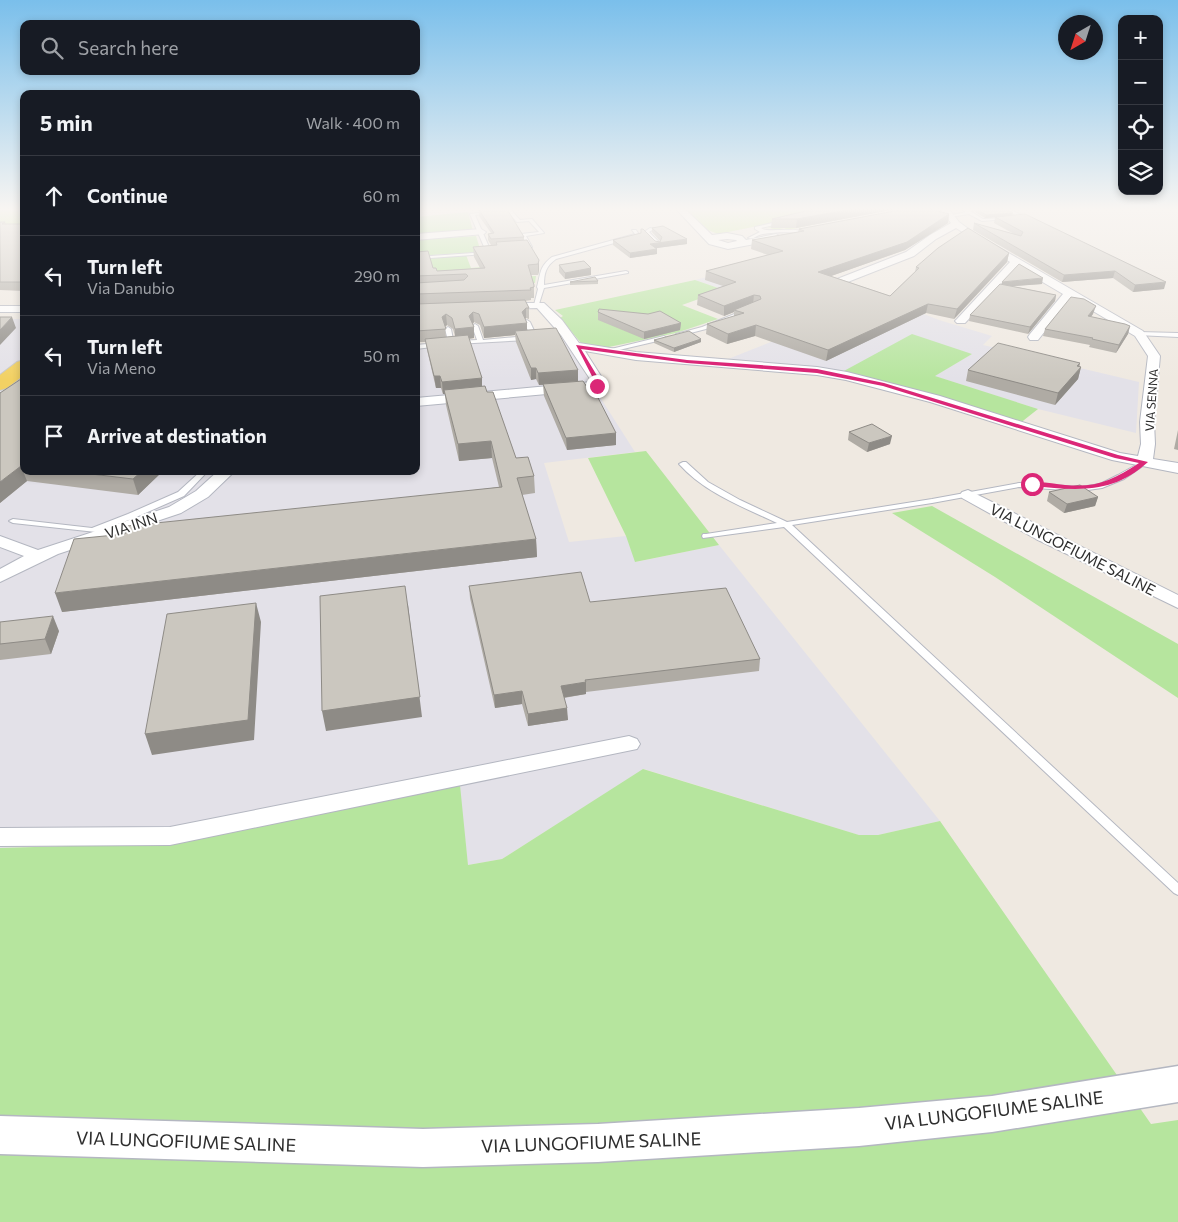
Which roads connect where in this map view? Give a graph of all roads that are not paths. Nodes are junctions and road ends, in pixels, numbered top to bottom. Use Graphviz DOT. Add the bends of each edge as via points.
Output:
graph roads {
  1 [pos="543,266"];
  2 [pos="878,266"];
  3 [pos="1012,266"];
  4 [pos="1023,266"];
  5 [pos="626,272"];
  6 [pos="836,282"];
  7 [pos="540,287"];
  8 [pos="1069,293"];
  9 [pos="536,304"];
  10 [pos="494,306"];
  11 [pos="0,309"];
  12 [pos="20,309"];
  13 [pos="748,311"];
  14 [pos="961,321"];
  15 [pos="527,322"];
  16 [pos="475,326"];
  17 [pos="448,329"];
  18 [pos="1139,334"];
  19 [pos="1178,335"];
  20 [pos="534,337"];
  21 [pos="542,337"];
  22 [pos="1034,338"];
  23 [pos="481,342"];
  24 [pos="452,344"];
  25 [pos="578,346"];
  26 [pos="420,347"];
  27 [pos="605,351"];
  28 [pos="20,369"];
  29 [pos="0,384"];
  30 [pos="420,402"];
  31 [pos="1145,462"];
  32 [pos="684,464"];
  33 [pos="1178,468"];
  34 [pos="201,475"];
  35 [pos="223,475"];
  36 [pos="968,495"];
  37 [pos="155,506"];
  38 [pos="177,509"];
  39 [pos="13,521"];
  40 [pos="786,524"];
  41 [pos="706,536"];
  42 [pos="0,541"];
  43 [pos="39,556"];
  44 [pos="0,577"];
  45 [pos="1178,602"];
  46 [pos="629,744"];
  47 [pos="0,837"];
  48 [pos="1178,890"];
  49 [pos="1178,1084"];
  50 [pos="0,1135"];
  1 -- 7 [label="lane"];
  2 -- 6 [label="street"];
  3 -- 14 [label="street"];
  4 -- 8 [label="street, VIA SENNA"];
  5 -- 7 [label="lane"];
  7 -- 9 [label="lane"];
  8 -- 18 [label="street, VIA SENNA"];
  8 -- 22 [label="street"];
  9 -- 10 [label="street"];
  9 -- 25 [label="street" via="552,315 562,335"];
  11 -- 12 [label="street"];
  13 -- 27 [label="lane" via="698,330"];
  15 -- 20 [label="lane"];
  16 -- 23 [label="lane"];
  17 -- 24 [label="lane"];
  18 -- 19 [label="lane"];
  18 -- 31 [label="street, VIA SENNA" via="1154,356"];
  20 -- 21 [label="lane"];
  20 -- 23 [label="lane"];
  23 -- 24 [label="lane"];
  24 -- 26 [label="lane"];
  25 -- 27 [label="street"];
  25 -- 30 [label="street" via="599,384 597,386"];
  27 -- 31 [label="street" via="847,376 935,399 1117,457"];
  28 -- 29 [label="main road"];
  31 -- 33 [label="street"];
  31 -- 36 [label="lane" via="1102,486 1081,489 1032,484"];
  32 -- 40 [label="lane" via="704,484"];
  34 -- 37 [label="lane" via="181,494"];
  35 -- 38 [label="street, VIA INN" via="202,494"];
  36 -- 40 [label="lane"];
  36 -- 45 [label="street, VIA LUNGOFIUME SALINE"];
  37 -- 38 [label="lane"];
  37 -- 39 [label="lane" via="93,530"];
  38 -- 43 [label="street, VIA INN"];
  40 -- 41 [label="lane"];
  40 -- 48 [label="lane"];
  42 -- 43 [label="street"];
  43 -- 44 [label="street, VIA INN"];
  46 -- 47 [label="street" via="170,836"];
  49 -- 50 [label="street, VIA LUNGOFIUME SALINE" via="992,1114 849,1128 598,1143 424,1148"];
}
